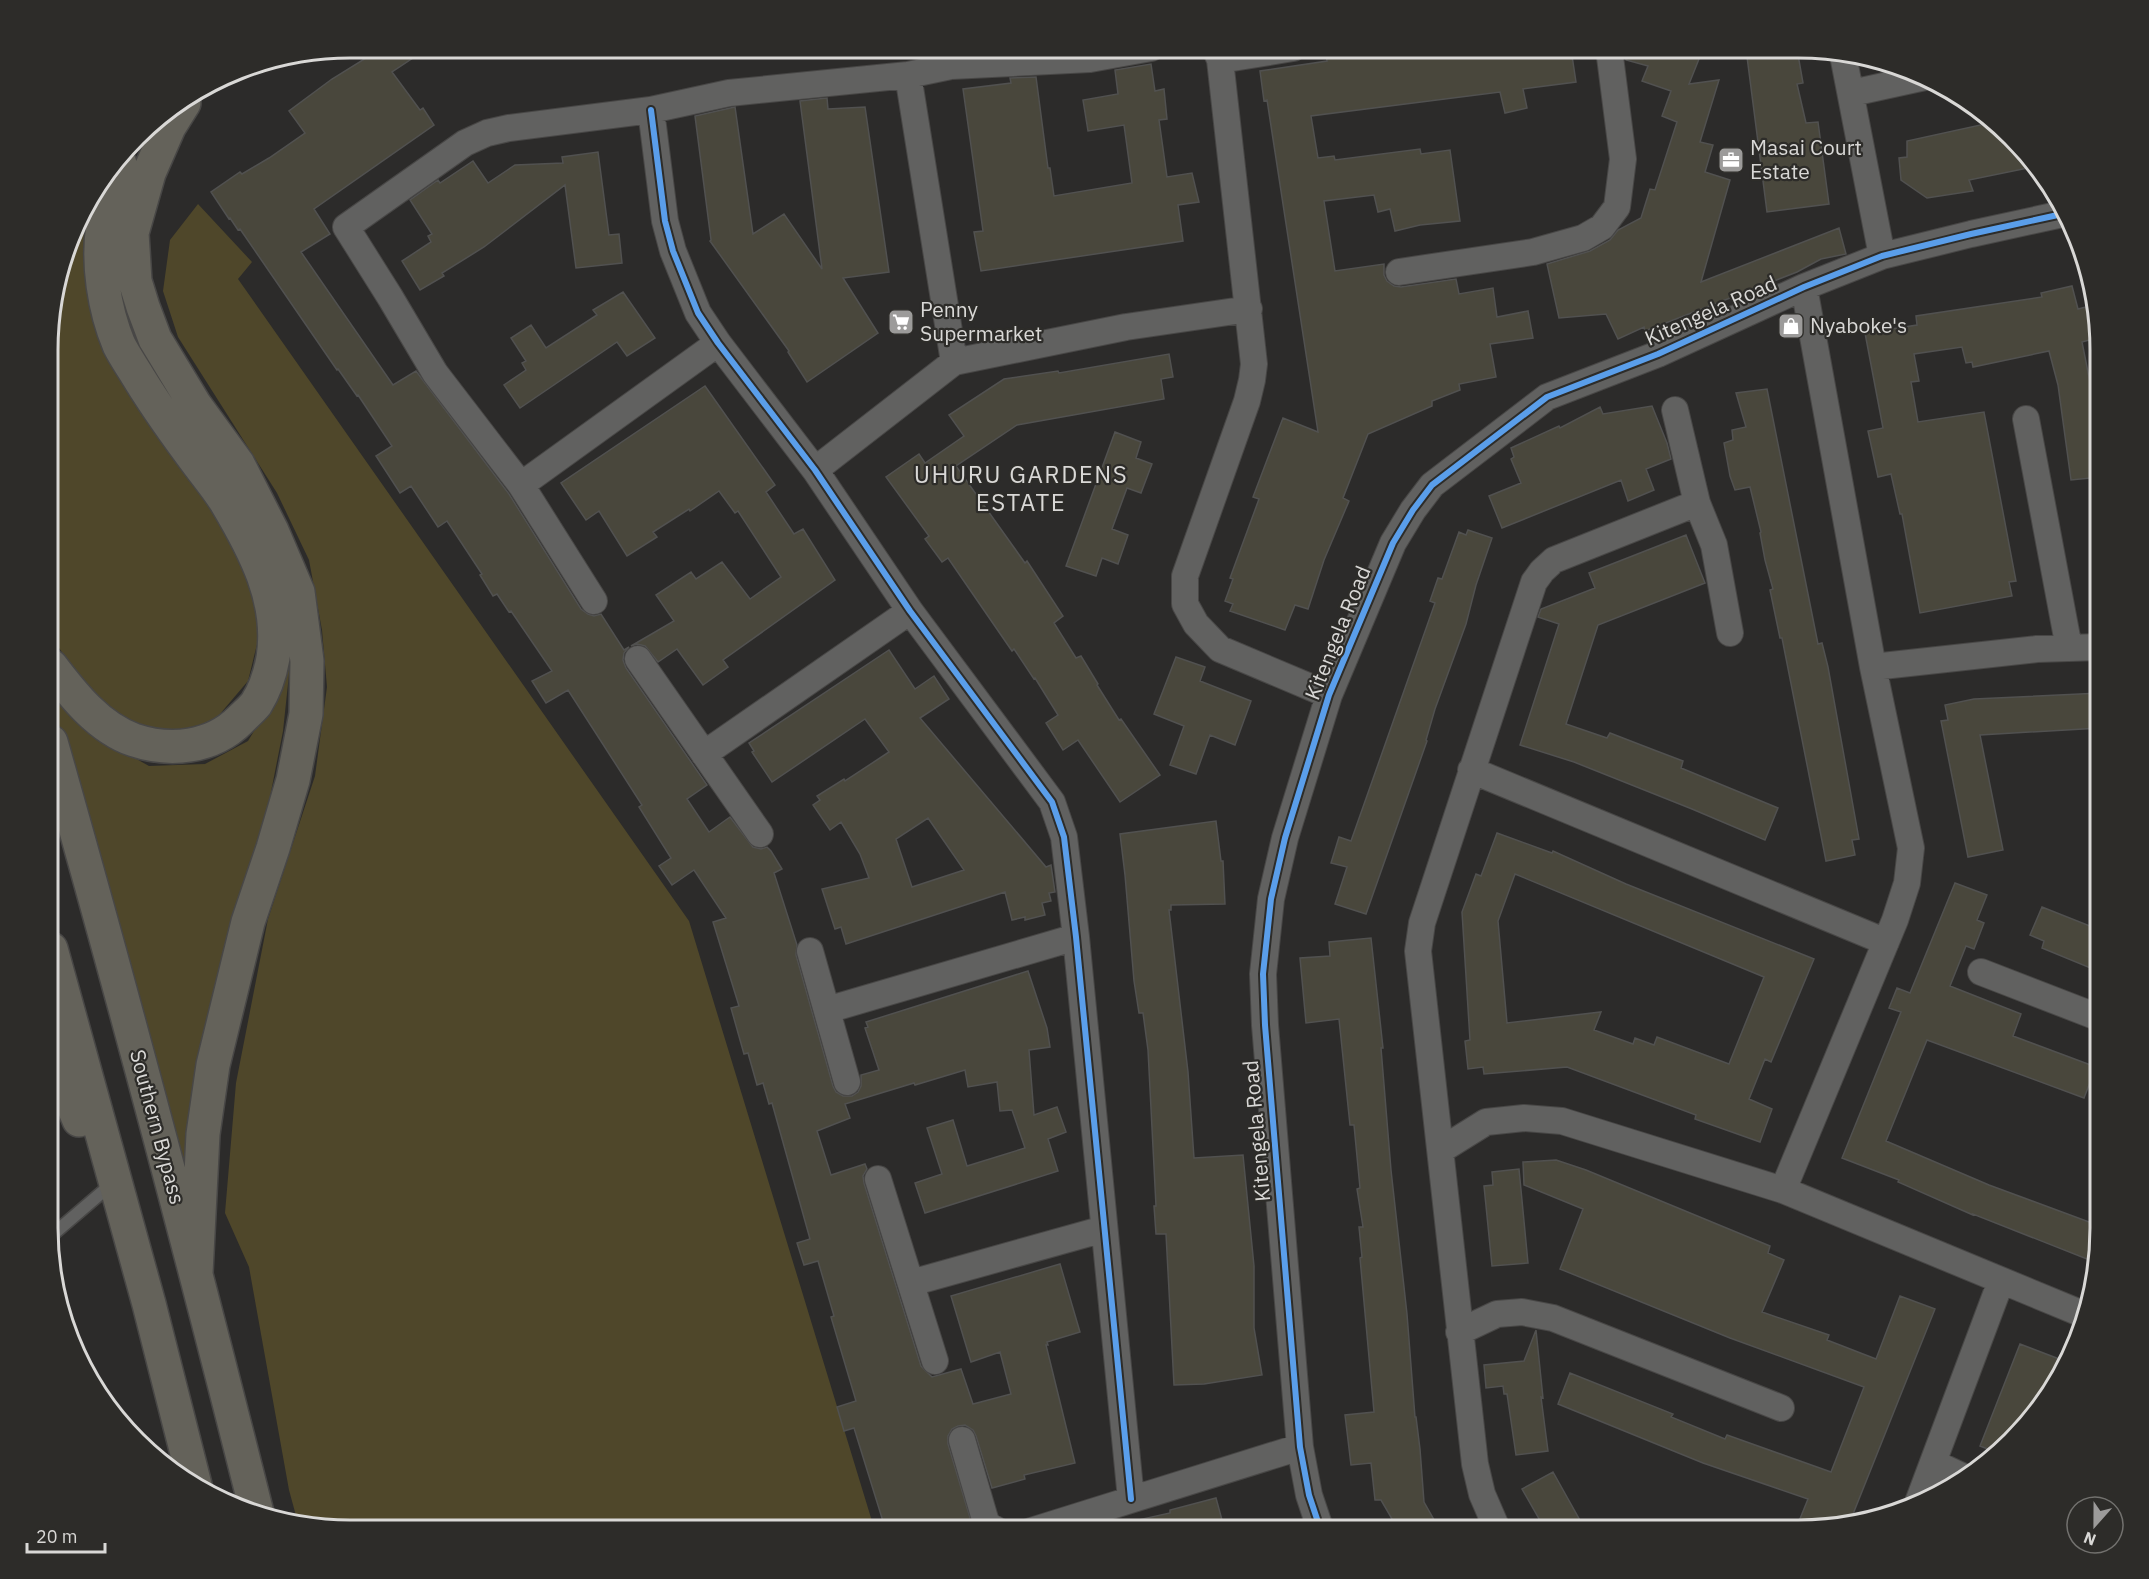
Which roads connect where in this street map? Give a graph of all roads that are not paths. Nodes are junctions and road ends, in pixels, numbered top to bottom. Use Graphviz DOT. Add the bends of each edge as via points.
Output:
graph roads {
  1 [pos="1096,58"];
  2 [pos="1218,58"];
  3 [pos="1610,58"];
  4 [pos="1846,63"];
  5 [pos="908,75"];
  6 [pos="1909,81"];
  7 [pos="1852,93"];
  8 [pos="651,110"];
  9 [pos="175,118"];
  10 [pos="115,179"];
  11 [pos="2056,215"];
  12 [pos="1882,256"];
  13 [pos="1399,272"];
  14 [pos="1804,287"];
  15 [pos="1249,309"];
  16 [pos="718,343"];
  17 [pos="954,362"];
  18 [pos="1675,410"];
  19 [pos="2026,419"];
  20 [pos="815,470"];
  21 [pos="521,485"];
  22 [pos="1697,503"];
  23 [pos="594,601"];
  24 [pos="910,611"];
  25 [pos="1730,633"];
  26 [pos="2090,647"];
  27 [pos="2069,648"];
  28 [pos="638,658"];
  29 [pos="1873,667"];
  30 [pos="58,676"];
  31 [pos="1329,695"];
  32 [pos="704,754"];
  33 [pos="58,767"];
  34 [pos="1471,770"];
  35 [pos="760,834"];
  36 [pos="1076,937"];
  37 [pos="1886,942"];
  38 [pos="810,951"];
  39 [pos="1982,972"];
  40 [pos="58,974"];
  41 [pos="827,1010"];
  42 [pos="2090,1014"];
  43 [pos="58,1071"];
  44 [pos="847,1082"];
  45 [pos="1441,1150"];
  46 [pos="878,1179"];
  47 [pos="107,1188"];
  48 [pos="1783,1190"];
  49 [pos="1104,1229"];
  50 [pos="58,1230"];
  51 [pos="196,1273"];
  52 [pos="2001,1281"];
  53 [pos="911,1283"];
  54 [pos="149,1304"];
  55 [pos="2078,1312"];
  56 [pos="1459,1332"];
  57 [pos="935,1360"];
  58 [pos="1781,1408"];
  59 [pos="962,1440"];
  60 [pos="1300,1447"];
  61 [pos="1934,1463"];
  62 [pos="192,1473"];
  63 [pos="1957,1474"];
  64 [pos="1922,1492"];
  65 [pos="1131,1499"];
  66 [pos="255,1504"];
  67 [pos="986,1520"];
  68 [pos="1065,1520"];
  69 [pos="1317,1520"];
  70 [pos="1493,1520"];
  1 -- 5 [label="street" via="951,66"];
  2 -- 15 [label="street"];
  3 -- 13 [label="street" via="1623,159 1617,207 1602,227 1583,238 1533,252"];
  4 -- 7 [label="street"];
  5 -- 8 [label="street" via="729,93"];
  5 -- 17 [label="street"];
  6 -- 7 [label="street"];
  7 -- 12 [label="street"];
  8 -- 16 [label="street" via="665,220 673,252 698,313"];
  8 -- 21 [label="street" via="487,133 465,143 346,227 435,374"];
  9 -- 51 [label="highway" via="149,173 132,233 135,281 155,339 195,405 238,464 272,531 298,592 307,661 306,714 293,780 248,922 213,1065 203,1134"];
  10 -- 30 [label="highway" via="103,225 101,269 113,326 129,362 164,418 225,500 260,565 274,610 276,639 269,679 255,705 218,736 186,746 159,746 132,739 102,722"];
  11 -- 12 [label="street, Kitengela Road"];
  12 -- 14 [label="street, Kitengela Road"];
  14 -- 29 [label="street"];
  14 -- 31 [label="street, Kitengela Road" via="1658,354 1547,397 1432,485 1393,543"];
  15 -- 17 [label="street" via="1126,327"];
  15 -- 31 [label="street" via="1252,380 1185,576 1185,604 1196,624 1220,649"];
  16 -- 20 [label="street"];
  16 -- 21 [label="street"];
  17 -- 20 [label="street"];
  18 -- 22 [label="street"];
  19 -- 27 [label="street"];
  20 -- 24 [label="street"];
  21 -- 23 [label="street"];
  22 -- 25 [label="street" via="1714,545"];
  22 -- 34 [label="street" via="1554,560 1542,571 1534,582"];
  24 -- 32 [label="street"];
  24 -- 36 [label="street" via="1052,802 1064,837"];
  26 -- 27 [label="street"];
  27 -- 29 [label="street"];
  28 -- 32 [label="street"];
  29 -- 37 [label="street" via="1911,848 1907,883"];
  31 -- 60 [label="street, Kitengela Road" via="1285,838 1271,899 1263,974"];
  32 -- 35 [label="street"];
  33 -- 51 [label="highway, Southern Bypass"];
  34 -- 37 [label="street"];
  34 -- 45 [label="street" via="1422,923 1418,951"];
  36 -- 41 [label="street"];
  36 -- 49 [label="street"];
  37 -- 48 [label="street"];
  38 -- 41 [label="street"];
  39 -- 42 [label="street"];
  40 -- 54 [label="highway"];
  41 -- 44 [label="street"];
  43 -- 47 [label="highway"];
  45 -- 48 [label="street" via="1486,1122 1562,1120"];
  45 -- 56 [label="street"];
  46 -- 53 [label="street"];
  47 -- 50 [label="lane"];
  47 -- 54 [label="highway"];
  48 -- 52 [label="street"];
  49 -- 53 [label="street"];
  49 -- 65 [label="street"];
  51 -- 66 [label="highway, Southern Bypass"];
  52 -- 55 [label="street"];
  52 -- 61 [label="street"];
  53 -- 57 [label="street"];
  54 -- 62 [label="highway"];
  56 -- 58 [label="street" via="1497,1314 1522,1312 1553,1318"];
  56 -- 70 [label="street" via="1475,1464"];
  59 -- 67 [label="street"];
  60 -- 65 [label="street"];
  60 -- 69 [label="street, Kitengela Road"];
  61 -- 63 [label="street"];
  61 -- 64 [label="street"];
  65 -- 68 [label="street"];
}
